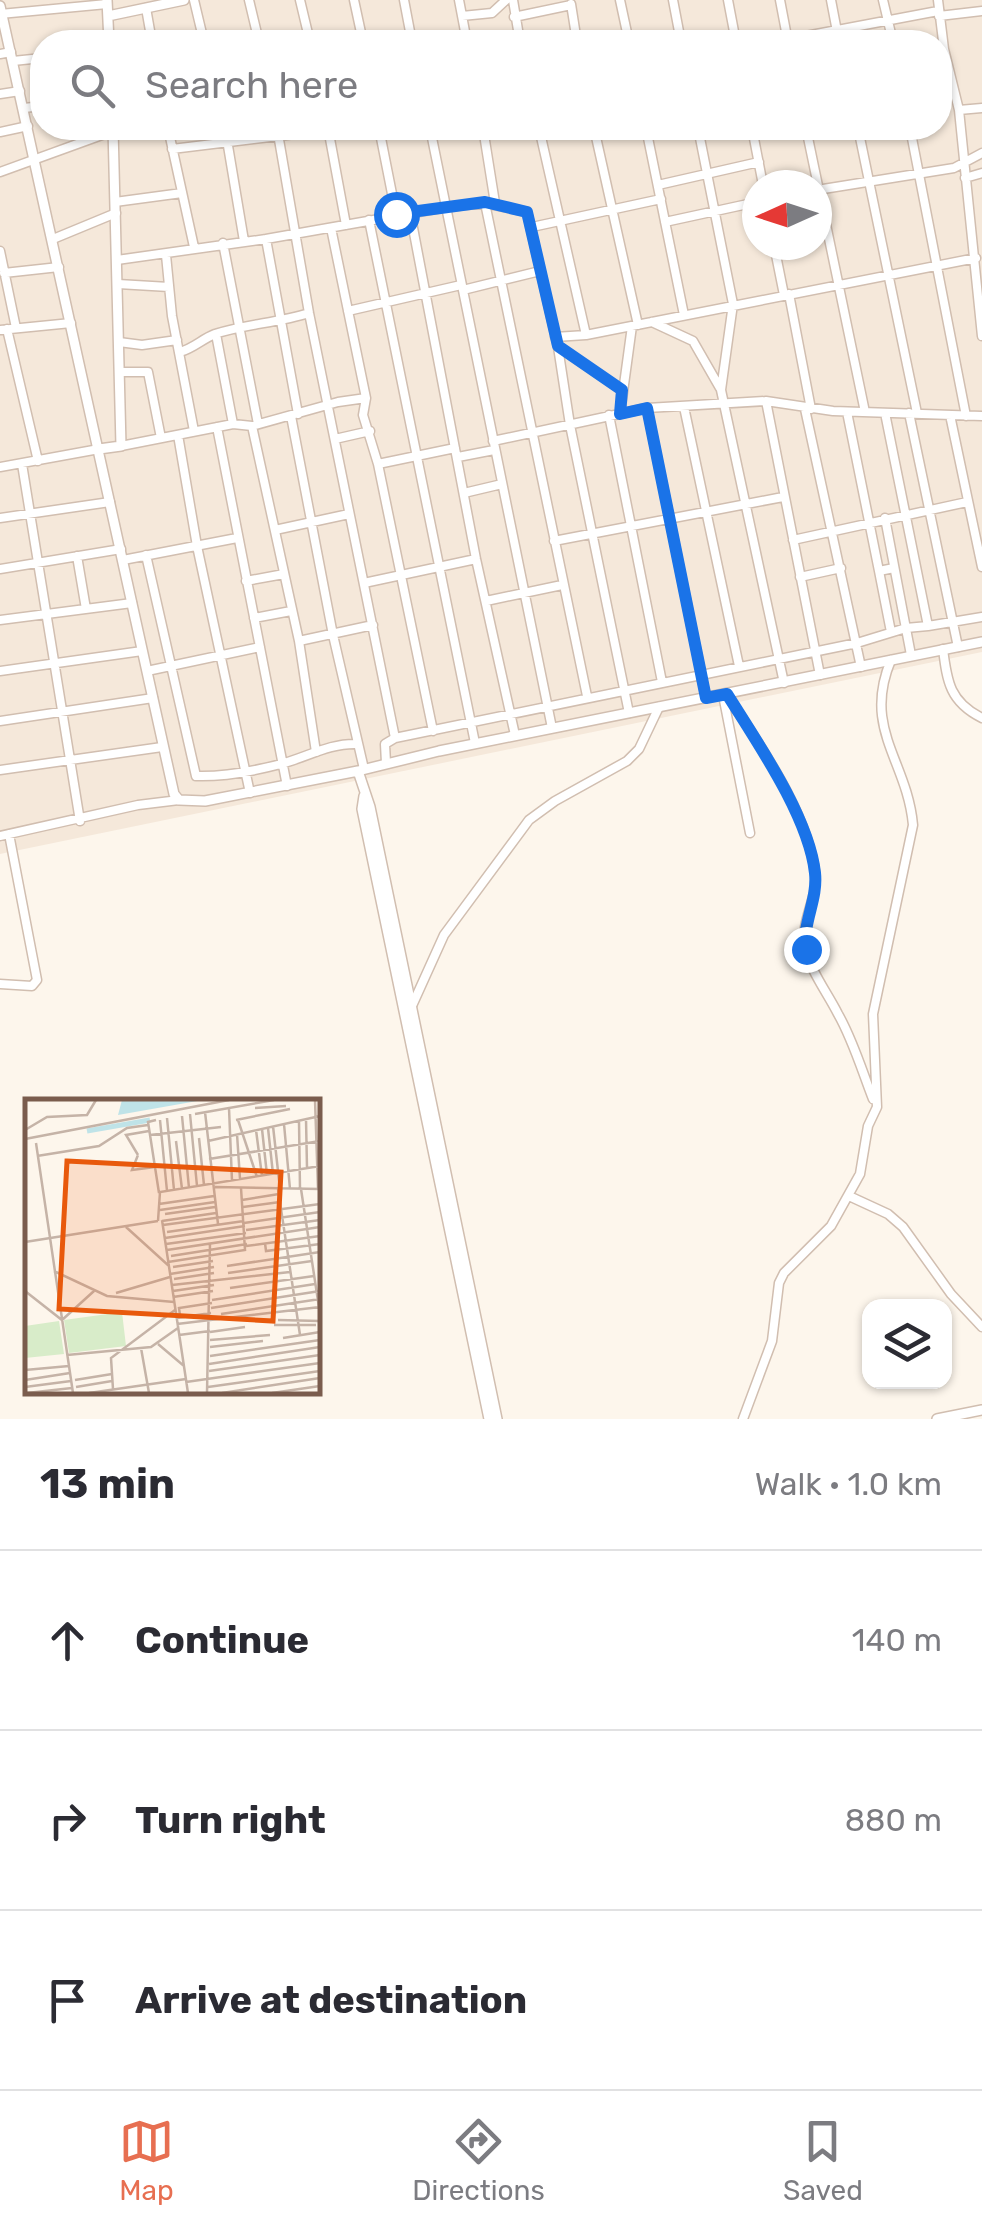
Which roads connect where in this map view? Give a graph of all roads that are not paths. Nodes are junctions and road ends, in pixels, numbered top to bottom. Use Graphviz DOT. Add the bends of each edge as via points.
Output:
graph roads {
  1 [pos="184,0"];
  2 [pos="194,0"];
  3 [pos="249,0"];
  4 [pos="300,0"];
  5 [pos="354,0"];
  6 [pos="404,0"];
  7 [pos="459,0"];
  8 [pos="510,0"];
  9 [pos="620,0"];
  10 [pos="672,0"];
  11 [pos="728,0"];
  12 [pos="780,0"];
  13 [pos="830,0"];
  14 [pos="884,0"];
  15 [pos="938,0"];
  16 [pos="107,2"];
  17 [pos="570,2"];
  18 [pos="64,3"];
  19 [pos="146,8"];
  20 [pos="1,11"];
  21 [pos="982,11"];
  22 [pos="939,13"];
  23 [pos="108,16"];
  24 [pos="462,16"];
  25 [pos="514,16"];
  26 [pos="887,20"];
  27 [pos="109,30"];
  28 [pos="150,30"];
  29 [pos="201,30"];
  30 [pos="256,30"];
  31 [pos="307,30"];
  32 [pos="360,30"];
  33 [pos="410,30"];
  34 [pos="465,30"];
  35 [pos="517,30"];
  36 [pos="575,30"];
  37 [pos="626,30"];
  38 [pos="678,30"];
  39 [pos="734,30"];
  40 [pos="785,30"];
  41 [pos="836,30"];
  42 [pos="890,30"];
  43 [pos="940,30"];
  44 [pos="8,56"];
  45 [pos="952,87"];
  46 [pos="20,91"];
  47 [pos="0,94"];
  48 [pos="30,107"];
  49 [pos="24,108"];
  50 [pos="982,108"];
  51 [pos="958,110"];
  52 [pos="28,126"];
  53 [pos="0,132"];
  54 [pos="30,135"];
  55 [pos="31,140"];
  56 [pos="83,140"];
  57 [pos="113,140"];
  58 [pos="170,140"];
  59 [pos="228,140"];
  60 [pos="247,140"];
  61 [pos="279,140"];
  62 [pos="330,140"];
  63 [pos="382,140"];
  64 [pos="433,140"];
  65 [pos="484,140"];
  66 [pos="543,140"];
  67 [pos="596,140"];
  68 [pos="649,140"];
  69 [pos="700,140"];
  70 [pos="754,140"];
  71 [pos="808,140"];
  72 [pos="861,140"];
  73 [pos="912,140"];
  74 [pos="229,144"];
  75 [pos="172,150"];
  76 [pos="982,153"];
  77 [pos="35,158"];
  78 [pos="759,162"];
  79 [pos="964,162"];
  80 [pos="760,170"];
  81 [pos="814,170"];
  82 [pos="0,172"];
  83 [pos="919,172"];
  84 [pos="982,173"];
  85 [pos="707,175"];
  86 [pos="966,178"];
  87 [pos="870,180"];
  88 [pos="658,185"];
  89 [pos="832,187"];
  90 [pos="182,193"];
  91 [pos="660,199"];
  92 [pos="982,199"];
  93 [pos="485,202"];
  94 [pos="496,203"];
  95 [pos="969,203"];
  96 [pos="742,205"];
  97 [pos="447,207"];
  98 [pos="116,208"];
  99 [pos="611,210"];
  100 [pos="713,211"];
  101 [pos="410,212"];
  102 [pos="396,214"];
  103 [pos="369,220"];
  104 [pos="561,221"];
  105 [pos="664,222"];
  106 [pos="346,226"];
  107 [pos="532,226"];
  108 [pos="331,228"];
  109 [pos="294,234"];
  110 [pos="266,238"];
  111 [pos="978,238"];
  112 [pos="53,239"];
  113 [pos="244,241"];
  114 [pos="223,243"];
  115 [pos="194,247"];
  116 [pos="0,251"];
  117 [pos="166,254"];
  118 [pos="832,256"];
  119 [pos="117,260"];
  120 [pos="778,260"];
  121 [pos="978,263"];
  122 [pos="935,264"];
  123 [pos="59,267"];
  124 [pos="540,271"];
  125 [pos="3,274"];
  126 [pos="890,274"];
  127 [pos="500,280"];
  128 [pos="118,284"];
  129 [pos="838,285"];
  130 [pos="169,287"];
  131 [pos="462,287"];
  132 [pos="426,293"];
  133 [pos="786,294"];
  134 [pos="387,304"];
  135 [pos="733,304"];
  136 [pos="348,311"];
  137 [pos="309,313"];
  138 [pos="684,315"];
  139 [pos="981,319"];
  140 [pos="280,322"];
  141 [pos="652,322"];
  142 [pos="71,324"];
  143 [pos="635,325"];
  144 [pos="8,329"];
  145 [pos="238,329"];
  146 [pos="216,334"];
  147 [pos="586,335"];
  148 [pos="554,336"];
  149 [pos="982,336"];
  150 [pos="177,340"];
  151 [pos="119,342"];
  152 [pos="558,346"];
  153 [pos="180,352"];
  154 [pos="120,372"];
  155 [pos="622,390"];
  156 [pos="721,390"];
  157 [pos="366,398"];
  158 [pos="766,401"];
  159 [pos="725,404"];
  160 [pos="327,406"];
  161 [pos="684,407"];
  162 [pos="647,408"];
  163 [pos="808,409"];
  164 [pos="847,412"];
  165 [pos="865,412"];
  166 [pos="885,413"];
  167 [pos="912,413"];
  168 [pos="620,414"];
  169 [pos="294,415"];
  170 [pos="609,415"];
  171 [pos="950,415"];
  172 [pos="966,416"];
  173 [pos="982,416"];
  174 [pos="233,424"];
  175 [pos="255,425"];
  176 [pos="570,425"];
  177 [pos="217,427"];
  178 [pos="370,431"];
  179 [pos="194,432"];
  180 [pos="530,432"];
  181 [pos="178,435"];
  182 [pos="161,438"];
  183 [pos="335,439"];
  184 [pos="122,446"];
  185 [pos="493,446"];
  186 [pos="99,449"];
  187 [pos="457,453"];
  188 [pos="418,456"];
  189 [pos="38,462"];
  190 [pos="22,464"];
  191 [pos="378,464"];
  192 [pos="0,467"];
  193 [pos="502,484"];
  194 [pos="464,493"];
  195 [pos="783,497"];
  196 [pos="110,502"];
  197 [pos="967,502"];
  198 [pos="744,505"];
  199 [pos="930,510"];
  200 [pos="708,512"];
  201 [pos="31,514"];
  202 [pos="348,514"];
  203 [pos="904,516"];
  204 [pos="0,518"];
  205 [pos="886,518"];
  206 [pos="669,520"];
  207 [pos="869,521"];
  208 [pos="311,523"];
  209 [pos="630,526"];
  210 [pos="275,530"];
  211 [pos="830,530"];
  212 [pos="592,534"];
  213 [pos="237,538"];
  214 [pos="792,540"];
  215 [pos="554,541"];
  216 [pos="197,546"];
  217 [pos="122,554"];
  218 [pos="146,555"];
  219 [pos="77,556"];
  220 [pos="476,558"];
  221 [pos="39,562"];
  222 [pos="440,567"];
  223 [pos="982,567"];
  224 [pos="841,568"];
  225 [pos="894,568"];
  226 [pos="0,569"];
  227 [pos="879,571"];
  228 [pos="284,574"];
  229 [pos="402,574"];
  230 [pos="800,577"];
  231 [pos="246,580"];
  232 [pos="364,583"];
  233 [pos="562,585"];
  234 [pos="524,594"];
  235 [pos="486,601"];
  236 [pos="132,603"];
  237 [pos="86,609"];
  238 [pos="291,612"];
  239 [pos="45,614"];
  240 [pos="982,617"];
  241 [pos="254,618"];
  242 [pos="0,620"];
  243 [pos="954,621"];
  244 [pos="372,625"];
  245 [pos="928,626"];
  246 [pos="906,628"];
  247 [pos="891,632"];
  248 [pos="333,635"];
  249 [pos="298,641"];
  250 [pos="982,642"];
  251 [pos="857,643"];
  252 [pos="260,647"];
  253 [pos="958,647"];
  254 [pos="142,650"];
  255 [pos="816,650"];
  256 [pos="943,650"];
  257 [pos="221,655"];
  258 [pos="911,656"];
  259 [pos="779,658"];
  260 [pos="891,660"];
  261 [pos="52,663"];
  262 [pos="171,666"];
  263 [pos="739,666"];
  264 [pos="862,667"];
  265 [pos="0,671"];
  266 [pos="147,671"];
  267 [pos="702,674"];
  268 [pos="820,675"];
  269 [pos="662,682"];
  270 [pos="784,683"];
  271 [pos="624,689"];
  272 [pos="725,695"];
  273 [pos="587,696"];
  274 [pos="153,698"];
  275 [pos="706,698"];
  276 [pos="548,705"];
  277 [pos="658,707"];
  278 [pos="60,712"];
  279 [pos="629,713"];
  280 [pos="511,714"];
  281 [pos="982,718"];
  282 [pos="0,721"];
  283 [pos="471,723"];
  284 [pos="552,728"];
  285 [pos="433,731"];
  286 [pos="516,735"];
  287 [pos="395,738"];
  288 [pos="357,744"];
  289 [pos="474,744"];
  290 [pos="162,747"];
  291 [pos="316,752"];
  292 [pos="68,761"];
  293 [pos="386,763"];
  294 [pos="282,764"];
  295 [pos="0,770"];
  296 [pos="361,770"];
  297 [pos="243,772"];
  298 [pos="287,786"];
  299 [pos="250,793"];
  300 [pos="364,796"];
  301 [pos="179,800"];
  302 [pos="80,820"];
  303 [pos="750,833"];
  304 [pos="5,835"];
  305 [pos="0,984"];
  306 [pos="412,1008"];
  307 [pos="877,1108"];
  308 [pos="849,1196"];
  309 [pos="982,1327"];
  310 [pos="982,1410"];
  311 [pos="488,1419"];
  312 [pos="497,1419"];
  313 [pos="743,1419"];
  314 [pos="937,1419"];
  1 -- 19 [label="street"];
  2 -- 29 [label="street"];
  3 -- 30 [label="street"];
  4 -- 31 [label="street"];
  5 -- 32 [label="street"];
  6 -- 33 [label="street"];
  7 -- 24 [label="street"];
  8 -- 24 [label="street" via="492,13"];
  8 -- 25 [label="street"];
  9 -- 37 [label="street"];
  10 -- 38 [label="street"];
  11 -- 39 [label="street"];
  12 -- 40 [label="street"];
  13 -- 41 [label="street"];
  14 -- 26 [label="street"];
  15 -- 22 [label="street"];
  16 -- 18 [label="street"];
  16 -- 23 [label="street"];
  17 -- 25 [label="street"];
  17 -- 36 [label="street"];
  18 -- 20 [label="street"];
  19 -- 23 [label="street"];
  19 -- 28 [label="street"];
  20 -- 44 [label="street"];
  21 -- 22 [label="street"];
  22 -- 26 [label="street"];
  22 -- 43 [label="street"];
  23 -- 27 [label="street"];
  24 -- 34 [label="street"];
  25 -- 35 [label="street"];
  26 -- 41 [label="street"];
  26 -- 42 [label="street"];
  44 -- 46 [label="street"];
  45 -- 51 [label="street"];
  46 -- 47 [label="street"];
  46 -- 49 [label="street"];
  48 -- 49 [label="street"];
  49 -- 52 [label="street"];
  50 -- 51 [label="street"];
  51 -- 79 [label="street"];
  52 -- 53 [label="street"];
  52 -- 54 [label="street"];
  55 -- 77 [label="street"];
  56 -- 77 [label="street"];
  57 -- 98 [label="street"];
  58 -- 75 [label="street"];
  59 -- 74 [label="street"];
  60 -- 74 [label="street"];
  61 -- 109 [label="street"];
  62 -- 106 [label="street"];
  63 -- 102 [label="street"];
  64 -- 97 [label="street"];
  65 -- 94 [label="street"];
  66 -- 104 [label="street"];
  67 -- 99 [label="street"];
  68 -- 88 [label="street"];
  69 -- 85 [label="street"];
  70 -- 78 [label="street"];
  71 -- 81 [label="street"];
  72 -- 87 [label="street"];
  73 -- 83 [label="street"];
  74 -- 75 [label="street"];
  74 -- 113 [label="street"];
  75 -- 90 [label="street"];
  76 -- 79 [label="street"];
  77 -- 82 [label="street"];
  77 -- 112 [label="street"];
  78 -- 80 [label="street"];
  78 -- 85 [label="street"];
  79 -- 83 [label="street"];
  79 -- 86 [label="street"];
  83 -- 87 [label="street"];
  83 -- 122 [label="street"];
  84 -- 86 [label="street"];
  85 -- 88 [label="street"];
  85 -- 100 [label="street"];
  86 -- 95 [label="street"];
  87 -- 89 [label="street"];
  87 -- 126 [label="street"];
  88 -- 91 [label="street"];
  90 -- 98 [label="street"];
  90 -- 115 [label="street"];
  91 -- 99 [label="street"];
  91 -- 105 [label="street"];
  92 -- 95 [label="street"];
  93 -- 94 [label="street"];
  93 -- 97 [label="street"];
  93 -- 127 [label="street"];
  94 -- 107 [label="street" via="527,212"];
  95 -- 111 [label="street"];
  96 -- 100 [label="street"];
  97 -- 101 [label="street"];
  97 -- 131 [label="street"];
  98 -- 112 [label="street"];
  98 -- 119 [label="street"];
  99 -- 104 [label="street"];
  99 -- 143 [label="street"];
  100 -- 105 [label="street"];
  100 -- 135 [label="street"];
  101 -- 102 [label="street"];
  101 -- 132 [label="street"];
  102 -- 103 [label="street"];
  103 -- 106 [label="street"];
  103 -- 134 [label="street"];
  104 -- 107 [label="street"];
  104 -- 147 [label="street"];
  105 -- 138 [label="street"];
  106 -- 108 [label="street"];
  107 -- 124 [label="street"];
  108 -- 109 [label="street"];
  108 -- 136 [label="street"];
  109 -- 110 [label="street"];
  109 -- 137 [label="street"];
  110 -- 113 [label="street"];
  110 -- 140 [label="street"];
  111 -- 121 [label="street"];
  112 -- 123 [label="street"];
  113 -- 114 [label="street"];
  114 -- 115 [label="street"];
  114 -- 145 [label="street"];
  115 -- 117 [label="street"];
  116 -- 125 [label="street"];
  117 -- 119 [label="street"];
  117 -- 130 [label="street"];
  118 -- 129 [label="street"];
  119 -- 128 [label="street"];
  120 -- 133 [label="street"];
  121 -- 122 [label="street"];
  121 -- 139 [label="street"];
  122 -- 126 [label="street"];
  122 -- 172 [label="street"];
  123 -- 125 [label="street"];
  123 -- 142 [label="street"];
  124 -- 127 [label="street"];
  124 -- 148 [label="street"];
  125 -- 144 [label="street"];
  126 -- 129 [label="street"];
  126 -- 167 [label="street"];
  127 -- 131 [label="street"];
  127 -- 180 [label="street"];
  128 -- 130 [label="street"];
  128 -- 151 [label="street"];
  129 -- 133 [label="street"];
  129 -- 165 [label="street"];
  130 -- 150 [label="street"];
  131 -- 132 [label="street"];
  131 -- 185 [label="street"];
  132 -- 134 [label="street"];
  132 -- 187 [label="street"];
  133 -- 135 [label="street"];
  133 -- 163 [label="street"];
  134 -- 136 [label="street"];
  134 -- 188 [label="street"];
  135 -- 138 [label="street"];
  135 -- 156 [label="street"];
  136 -- 157 [label="street"];
  137 -- 140 [label="street"];
  137 -- 160 [label="street"];
  138 -- 141 [label="street"];
  139 -- 149 [label="street"];
  140 -- 145 [label="street"];
  140 -- 169 [label="street"];
  141 -- 143 [label="street"];
  141 -- 156 [label="street" via="693,341"];
  142 -- 144 [label="street"];
  142 -- 186 [label="street"];
  143 -- 147 [label="street"];
  143 -- 155 [label="street"];
  144 -- 189 [label="street"];
  145 -- 146 [label="street"];
  145 -- 175 [label="street"];
  146 -- 153 [label="street"];
  146 -- 174 [label="street"];
  147 -- 148 [label="street"];
  148 -- 152 [label="street"];
  150 -- 151 [label="street"];
  150 -- 153 [label="street"];
  151 -- 154 [label="street"];
  152 -- 155 [label="street"];
  152 -- 176 [label="street"];
  153 -- 179 [label="street"];
  154 -- 182 [label="street" via="148,372"];
  154 -- 184 [label="street"];
  155 -- 168 [label="street"];
  156 -- 159 [label="street"];
  157 -- 160 [label="street"];
  157 -- 178 [label="street" via="363,415"];
  158 -- 159 [label="street"];
  158 -- 163 [label="street"];
  158 -- 195 [label="street"];
  159 -- 161 [label="street"];
  159 -- 198 [label="street"];
  160 -- 169 [label="street"];
  160 -- 183 [label="street"];
  161 -- 162 [label="street"];
  161 -- 200 [label="street"];
  162 -- 168 [label="street"];
  162 -- 206 [label="street"];
  163 -- 164 [label="street"];
  163 -- 211 [label="street"];
  164 -- 165 [label="street"];
  164 -- 207 [label="street"];
  165 -- 166 [label="street"];
  166 -- 167 [label="street"];
  166 -- 203 [label="street"];
  167 -- 171 [label="street"];
  167 -- 199 [label="street"];
  168 -- 170 [label="street"];
  169 -- 175 [label="street"];
  169 -- 208 [label="street"];
  170 -- 176 [label="street"];
  170 -- 209 [label="street"];
  171 -- 172 [label="street"];
  171 -- 197 [label="street"];
  172 -- 173 [label="street"];
  174 -- 175 [label="street"];
  174 -- 177 [label="street"];
  175 -- 210 [label="street"];
  176 -- 180 [label="street"];
  176 -- 212 [label="street"];
  177 -- 179 [label="street"];
  177 -- 213 [label="street"];
  178 -- 183 [label="street"];
  178 -- 191 [label="street"];
  179 -- 181 [label="street"];
  180 -- 185 [label="street"];
  180 -- 215 [label="street"];
  181 -- 182 [label="street"];
  181 -- 216 [label="street"];
  182 -- 184 [label="street"];
  183 -- 202 [label="street"];
  184 -- 186 [label="street"];
  185 -- 187 [label="street"];
  185 -- 193 [label="street"];
  186 -- 189 [label="street"];
  186 -- 196 [label="street"];
  187 -- 188 [label="street"];
  187 -- 194 [label="street"];
  188 -- 191 [label="street"];
  188 -- 222 [label="street"];
  189 -- 190 [label="street"];
  190 -- 192 [label="street"];
  190 -- 201 [label="street"];
  191 -- 229 [label="street"];
  193 -- 194 [label="street"];
  193 -- 234 [label="street"];
  194 -- 220 [label="street"];
  195 -- 198 [label="street"];
  195 -- 214 [label="street"];
  196 -- 201 [label="street"];
  196 -- 217 [label="street"];
  197 -- 199 [label="street"];
  197 -- 223 [label="street"];
  198 -- 200 [label="street"];
  198 -- 259 [label="street"];
  199 -- 203 [label="street"];
  199 -- 243 [label="street"];
  200 -- 206 [label="street"];
  200 -- 263 [label="street"];
  201 -- 204 [label="street"];
  201 -- 221 [label="street"];
  202 -- 208 [label="street"];
  202 -- 232 [label="street"];
  203 -- 205 [label="street"];
  203 -- 245 [label="street"];
  205 -- 207 [label="street"];
  205 -- 225 [label="street"];
  206 -- 209 [label="street"];
  206 -- 267 [label="street"];
  207 -- 211 [label="street"];
  207 -- 227 [label="street"];
  208 -- 210 [label="street"];
  208 -- 248 [label="street"];
  209 -- 212 [label="street"];
  209 -- 269 [label="street"];
  210 -- 228 [label="street"];
  211 -- 214 [label="street"];
  211 -- 224 [label="street"];
  212 -- 215 [label="street"];
  212 -- 271 [label="street"];
  213 -- 216 [label="street"];
  213 -- 231 [label="street"];
  214 -- 230 [label="street"];
  215 -- 233 [label="street"];
  216 -- 218 [label="street"];
  216 -- 257 [label="street"];
  217 -- 218 [label="street"];
  217 -- 219 [label="street"];
  217 -- 236 [label="street"];
  218 -- 262 [label="street"];
  219 -- 221 [label="street"];
  219 -- 237 [label="street"];
  220 -- 222 [label="street"];
  220 -- 235 [label="street"];
  221 -- 226 [label="street"];
  221 -- 239 [label="street"];
  222 -- 229 [label="street"];
  222 -- 283 [label="street"];
  224 -- 230 [label="street"];
  224 -- 251 [label="street"];
  225 -- 227 [label="street"];
  225 -- 246 [label="street"];
  227 -- 247 [label="street"];
  228 -- 231 [label="street"];
  228 -- 238 [label="street"];
  229 -- 232 [label="street"];
  229 -- 285 [label="street"];
  230 -- 255 [label="street"];
  231 -- 241 [label="street"];
  232 -- 244 [label="street"];
  233 -- 234 [label="street"];
  233 -- 273 [label="street"];
  234 -- 235 [label="street"];
  234 -- 276 [label="street"];
  235 -- 280 [label="street"];
  236 -- 237 [label="street"];
  236 -- 254 [label="street"];
  237 -- 239 [label="street"];
  238 -- 241 [label="street"];
  238 -- 249 [label="street"];
  239 -- 242 [label="street"];
  239 -- 261 [label="street"];
  240 -- 243 [label="street"];
  241 -- 252 [label="street"];
  243 -- 245 [label="street"];
  243 -- 253 [label="street"];
  244 -- 248 [label="street"];
  244 -- 287 [label="street"];
  245 -- 246 [label="street"];
  246 -- 247 [label="street"];
  246 -- 258 [label="street"];
  247 -- 251 [label="street"];
  248 -- 249 [label="street"];
  248 -- 288 [label="street"];
  249 -- 291 [label="street"];
  250 -- 253 [label="street"];
  251 -- 255 [label="street"];
  251 -- 264 [label="street"];
  252 -- 257 [label="street"];
  252 -- 294 [label="street"];
  253 -- 256 [label="street"];
  254 -- 261 [label="street"];
  254 -- 266 [label="street"];
  255 -- 259 [label="street"];
  255 -- 268 [label="street"];
  256 -- 258 [label="street"];
  256 -- 281 [label="street" via="947,682"];
  257 -- 262 [label="street"];
  257 -- 297 [label="street"];
  258 -- 260 [label="street"];
  259 -- 263 [label="street"];
  259 -- 270 [label="street"];
  260 -- 264 [label="street"];
  260 -- 307 [label="street" via="881,684 882,726 913,825 873,1014"];
  261 -- 265 [label="street"];
  261 -- 278 [label="street"];
  262 -- 266 [label="street"];
  262 -- 297 [label="street" via="193,772"];
  263 -- 267 [label="street"];
  264 -- 268 [label="street"];
  266 -- 274 [label="street"];
  267 -- 269 [label="street"];
  267 -- 275 [label="street"];
  268 -- 270 [label="street"];
  269 -- 271 [label="street"];
  270 -- 272 [label="street"];
  271 -- 273 [label="street"];
  271 -- 279 [label="street"];
  272 -- 275 [label="street"];
  272 -- 303 [label="street"];
  272 -- 307 [label="street" via="771,760 805,838 815,872 806,949"];
  273 -- 276 [label="street"];
  274 -- 278 [label="street"];
  274 -- 290 [label="street"];
  275 -- 277 [label="street"];
  276 -- 280 [label="street"];
  276 -- 284 [label="street"];
  277 -- 279 [label="street"];
  277 -- 306 [label="street" via="627,761 555,801 522,829 444,934"];
  278 -- 282 [label="street"];
  278 -- 292 [label="street"];
  279 -- 284 [label="street"];
  280 -- 283 [label="street"];
  280 -- 286 [label="street"];
  283 -- 285 [label="street"];
  283 -- 289 [label="street"];
  284 -- 286 [label="street"];
  285 -- 287 [label="street"];
  286 -- 289 [label="street"];
  287 -- 293 [label="street" via="386,744"];
  288 -- 291 [label="street"];
  288 -- 296 [label="street"];
  289 -- 293 [label="street"];
  290 -- 292 [label="street"];
  290 -- 301 [label="street"];
  291 -- 294 [label="street"];
  292 -- 295 [label="street"];
  292 -- 302 [label="street"];
  293 -- 296 [label="street"];
  294 -- 297 [label="street"];
  294 -- 298 [label="street"];
  296 -- 298 [label="street"];
  296 -- 300 [label="street"];
  297 -- 299 [label="street"];
  298 -- 299 [label="street"];
  299 -- 301 [label="street"];
  300 -- 306 [label="street"];
  300 -- 311 [label="street"];
  301 -- 302 [label="street"];
  302 -- 304 [label="street"];
  304 -- 305 [label="street" via="37,980 32,986"];
  306 -- 312 [label="street"];
  307 -- 308 [label="street"];
  308 -- 309 [label="street" via="903,1227"];
  308 -- 313 [label="street" via="779,1283 772,1340"];
  310 -- 314 [label="street"];
}
